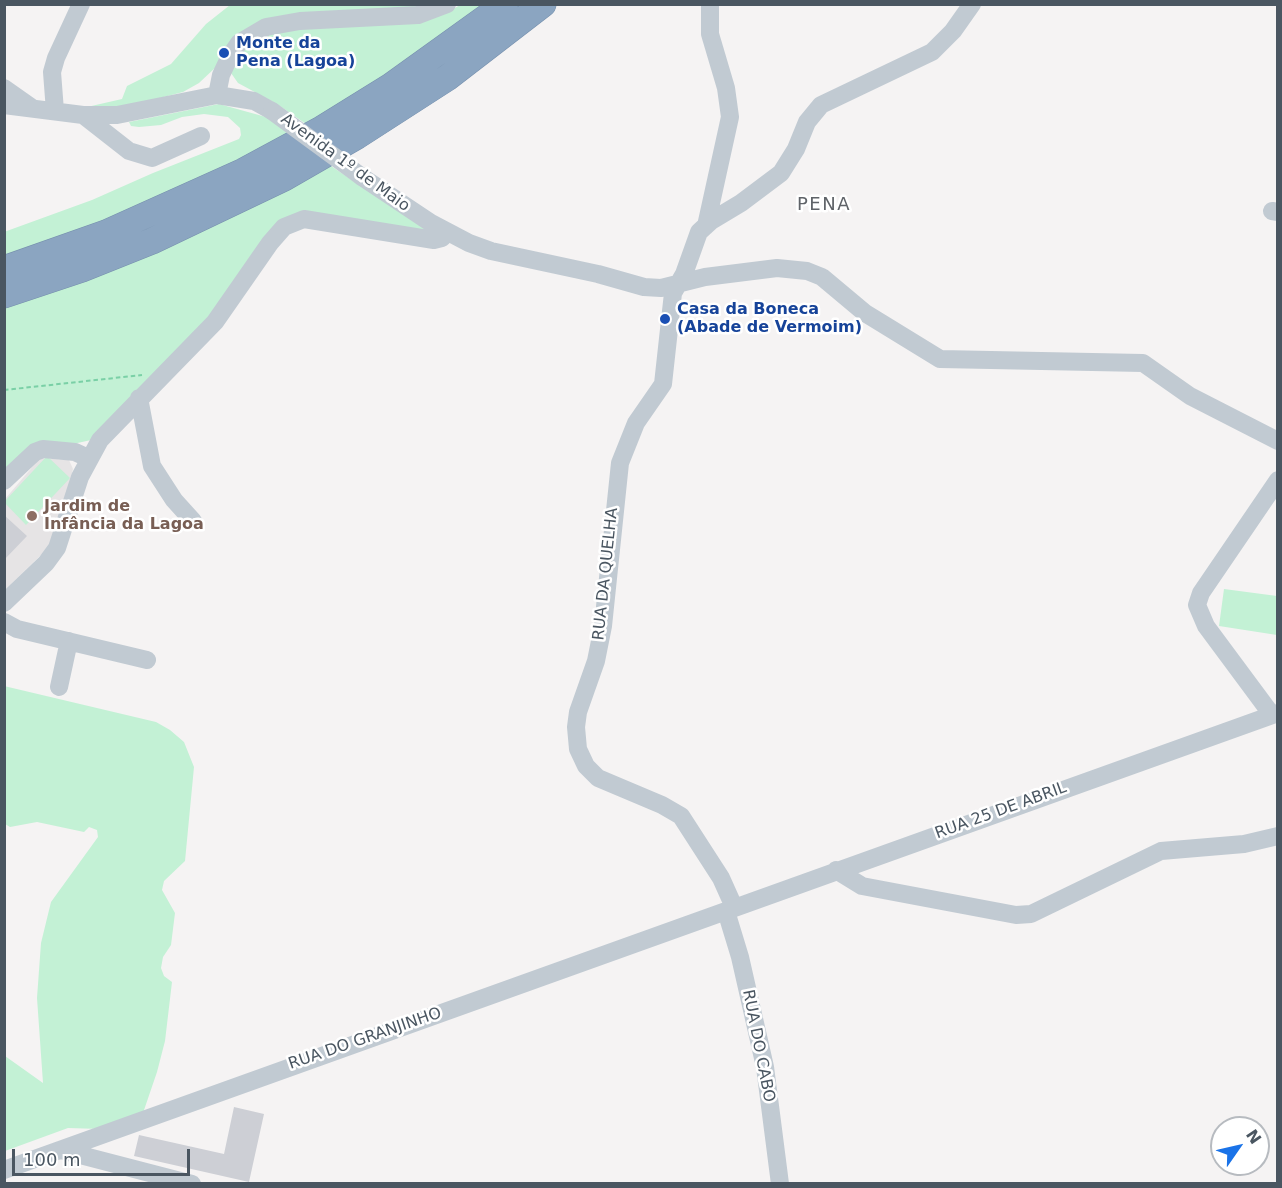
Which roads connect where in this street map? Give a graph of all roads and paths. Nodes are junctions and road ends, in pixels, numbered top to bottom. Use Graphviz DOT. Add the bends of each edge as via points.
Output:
graph roads {
  1 [pos="81,4"];
  2 [pos="447,4"];
  3 [pos="505,4"];
  4 [pos="543,4"];
  5 [pos="710,4"];
  6 [pos="972,4"];
  7 [pos="4,88"];
  8 [pos="217,95"];
  9 [pos="4,105"];
  10 [pos="33,108"];
  11 [pos="55,111"];
  12 [pos="84,115"];
  13 [pos="201,136"];
  14 [pos="706,226"];
  15 [pos="447,232"];
  16 [pos="4,269"];
  17 [pos="677,284"];
  18 [pos="4,295"];
  19 [pos="165,373"];
  20 [pos="4,390"];
  21 [pos="139,398"];
  22 [pos="1278,441"];
  23 [pos="88,458"];
  24 [pos="1278,480"];
  25 [pos="4,481"];
  26 [pos="193,521"];
  27 [pos="4,603"];
  28 [pos="4,622"];
  29 [pos="69,641"];
  30 [pos="147,660"];
  31 [pos="59,687"];
  32 [pos="1275,714"];
  33 [pos="1278,836"];
  34 [pos="836,870"];
  35 [pos="730,909"];
  36 [pos="61,1150"];
  37 [pos="4,1170"];
  38 [pos="192,1184"];
  39 [pos="780,1184"];
  1 -- 11 [label="street" via="52,72"];
  2 -- 8 [label="street" via="418,15 300,21 266,27 239,43 221,75"];
  3 -- 16 [label="highway" via="391,86 253,166 125,226"];
  4 -- 18 [label="highway" via="447,78 293,173 152,241"];
  5 -- 14 [label="street" via="710,34 730,117"];
  6 -- 14 [label="street" via="948,38 932,52 821,105 807,122 781,173"];
  7 -- 10 [label="street"];
  8 -- 12 [label="street, Avenida 1º de Maio" via="117,115"];
  8 -- 15 [label="street, Avenida 1º de Maio, bridge" via="254,101 272,111 362,177"];
  9 -- 10 [label="street, Avenida 1º de Maio"];
  10 -- 11 [label="street, Avenida 1º de Maio"];
  11 -- 12 [label="street, Avenida 1º de Maio"];
  12 -- 13 [label="street" via="129,151 152,159"];
  14 -- 17 [label="street, RUA DA QUELHA" via="699,232"];
  15 -- 17 [label="street, Avenida 1º de Maio" via="491,251 644,287"];
  15 -- 19 [label="street" via="434,240 324,220 292,223 270,243 215,322"];
  17 -- 22 [label="street, Avenida 1º de Maio" via="777,268 807,271 822,277 865,313 940,359 1143,363 1190,396"];
  17 -- 35 [label="street, RUA DA QUELHA" via="672,293 663,384 636,423 620,463 603,626 596,661 578,712 576,738 581,758 598,778 681,816 721,878"];
  19 -- 20 [label="path"];
  19 -- 21 [label="street"];
  21 -- 23 [label="street"];
  21 -- 26 [label="street" via="152,466"];
  23 -- 25 [label="street" via="75,452 43,449"];
  23 -- 27 [label="street" via="57,548"];
  24 -- 32 [label="street" via="1201,593 1197,605 1213,635"];
  28 -- 29 [label="street"];
  29 -- 30 [label="street"];
  29 -- 31 [label="street"];
  32 -- 34 [label="street, RUA 25 DE ABRIL"];
  33 -- 34 [label="street" via="1244,844 1161,851 1031,914 1017,915 862,886"];
  34 -- 35 [label="street, RUA 25 DE ABRIL"];
  35 -- 36 [label="street, RUA DO GRANJINHO"];
  35 -- 39 [label="street, RUA DO CABO" via="765,1067"];
  36 -- 37 [label="street, RUA DO GRANJINHO"];
  36 -- 38 [label="street"];
}
